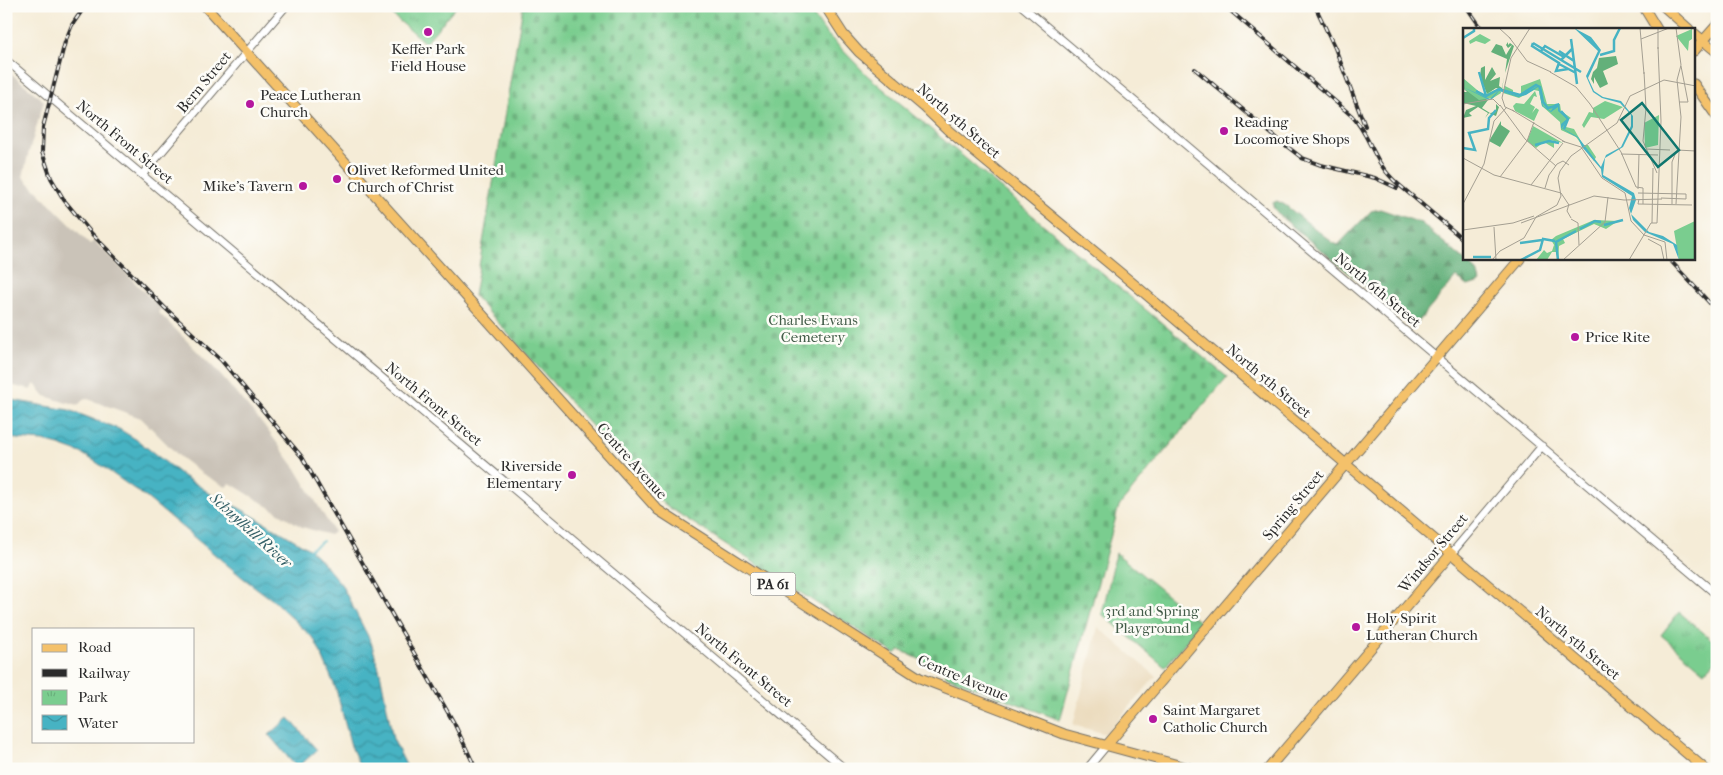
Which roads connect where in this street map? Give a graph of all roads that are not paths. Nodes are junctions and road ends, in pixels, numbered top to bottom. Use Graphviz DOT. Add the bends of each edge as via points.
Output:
graph roads {
  1 [pos="205,6"];
  2 [pos="286,6"];
  3 [pos="825,6"];
  4 [pos="1022,6"];
  5 [pos="1643,6"];
  6 [pos="1663,6"];
  7 [pos="1717,25"];
  8 [pos="1656,28"];
  9 [pos="1688,28"];
  10 [pos="1696,35"];
  11 [pos="1703,41"];
  12 [pos="1696,49"];
  13 [pos="1717,52"];
  14 [pos="246,53"];
  15 [pos="6,60"];
  16 [pos="1696,87"];
  17 [pos="1717,117"];
  18 [pos="142,175"];
  19 [pos="1519,260"];
  20 [pos="1436,357"];
  21 [pos="1542,446"];
  22 [pos="1345,464"];
  23 [pos="1451,554"];
  24 [pos="1717,595"];
  25 [pos="1107,745"];
  26 [pos="845,769"];
  27 [pos="1087,769"];
  28 [pos="1193,769"];
  29 [pos="1268,769"];
  30 [pos="1705,769"];
  1 -- 14 [label="main road, Centre Avenue / PA 61"];
  2 -- 14 [label="street, Bern Street"];
  3 -- 22 [label="main road, North 5th Street" via="843,34 869,61"];
  4 -- 20 [label="street, North 6th Street"];
  5 -- 8 [label="main road"];
  6 -- 9 [label="main road"];
  7 -- 11 [label="main road"];
  10 -- 11 [label="main road"];
  11 -- 12 [label="main road"];
  11 -- 13 [label="main road"];
  14 -- 18 [label="street, Bern Street"];
  14 -- 25 [label="main road, Centre Avenue / PA 61" via="658,510 920,678 1064,734"];
  15 -- 18 [label="street, North Front Street"];
  16 -- 17 [label="main road"];
  18 -- 26 [label="street, North Front Street"];
  19 -- 20 [label="main road, Spring Street"];
  20 -- 21 [label="street, North 6th Street"];
  20 -- 22 [label="main road, Spring Street"];
  21 -- 23 [label="street, Windsor Street"];
  21 -- 24 [label="street, North 6th Street"];
  22 -- 23 [label="main road, North 5th Street"];
  22 -- 25 [label="main road, Spring Street"];
  23 -- 29 [label="main road, Windsor Street"];
  23 -- 30 [label="main road, North 5th Street"];
  25 -- 27 [label="street, Spring Street"];
  25 -- 28 [label="main road, Centre Avenue / PA 61"];
}
